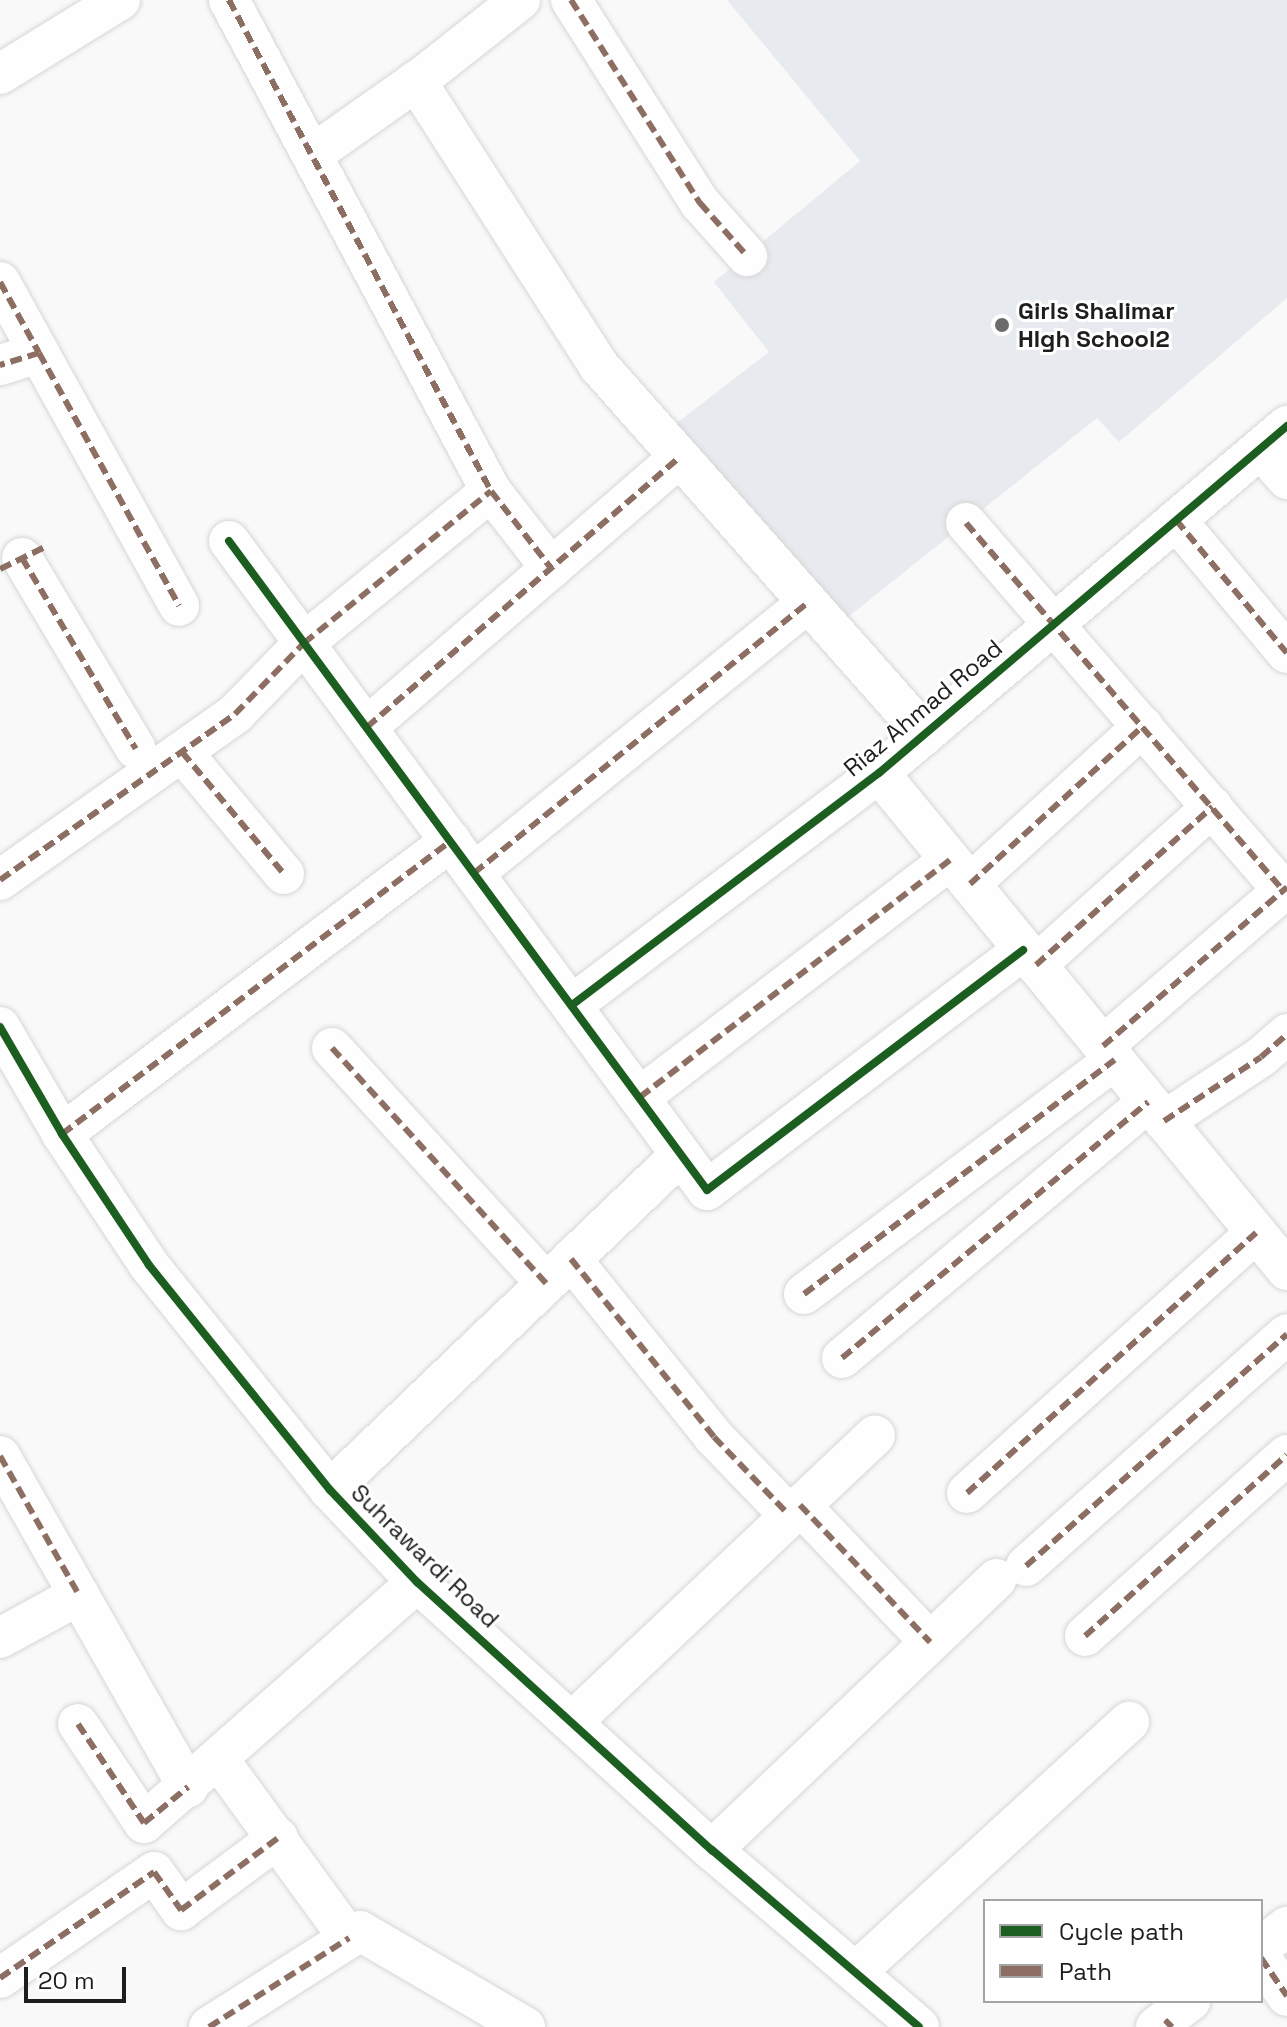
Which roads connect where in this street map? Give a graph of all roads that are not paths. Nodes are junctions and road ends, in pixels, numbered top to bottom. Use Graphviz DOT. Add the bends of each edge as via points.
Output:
graph roads {
  1 [pos="120,0"];
  2 [pos="229,0"];
  3 [pos="571,0"];
  4 [pos="504,5"];
  5 [pos="0,74"];
  6 [pos="416,81"];
  7 [pos="313,154"];
  8 [pos="747,256"];
  9 [pos="0,282"];
  10 [pos="39,353"];
  11 [pos="0,365"];
  12 [pos="1274,437"];
  13 [pos="680,457"];
  14 [pos="1287,479"];
  15 [pos="491,491"];
  16 [pos="1176,520"];
  17 [pos="966,523"];
  18 [pos="229,541"];
  19 [pos="22,558"];
  20 [pos="551,568"];
  21 [pos="807,603"];
  22 [pos="179,606"];
  23 [pos="1055,623"];
  24 [pos="304,643"];
  25 [pos="1287,653"];
  26 [pos="1143,726"];
  27 [pos="367,727"];
  28 [pos="925,734"];
  29 [pos="136,749"];
  30 [pos="182,752"];
  31 [pos="879,773"];
  32 [pos="1212,807"];
  33 [pos="451,841"];
  34 [pos="960,872"];
  35 [pos="474,873"];
  36 [pos="284,874"];
  37 [pos="0,880"];
  38 [pos="1285,888"];
  39 [pos="1030,957"];
  40 [pos="572,1005"];
  41 [pos="0,1027"];
  42 [pos="1287,1034"];
  43 [pos="332,1048"];
  44 [pos="1109,1053"];
  45 [pos="640,1097"];
  46 [pos="1156,1111"];
  47 [pos="62,1134"];
  48 [pos="680,1155"];
  49 [pos="1256,1233"];
  50 [pos="1287,1270"];
  51 [pos="559,1271"];
  52 [pos="804,1294"];
  53 [pos="1287,1334"];
  54 [pos="842,1358"];
  55 [pos="875,1435"];
  56 [pos="1287,1455"];
  57 [pos="0,1456"];
  58 [pos="330,1490"];
  59 [pos="967,1493"];
  60 [pos="795,1510"];
  61 [pos="417,1582"];
  62 [pos="79,1595"];
  63 [pos="1085,1636"];
  64 [pos="0,1638"];
  65 [pos="930,1642"];
  66 [pos="572,1722"];
  67 [pos="1129,1722"];
  68 [pos="78,1724"];
  69 [pos="219,1760"];
  70 [pos="188,1787"];
  71 [pos="278,1838"];
  72 [pos="712,1850"];
  73 [pos="1287,1927"];
  74 [pos="349,1938"];
  75 [pos="1263,1945"];
  76 [pos="1263,1961"];
  77 [pos="857,1971"];
  78 [pos="0,1978"];
  79 [pos="1287,1996"];
  80 [pos="209,2027"];
  81 [pos="525,2027"];
  82 [pos="919,2027"];
  1 -- 5 [label="street"];
  2 -- 7 [label="street"];
  3 -- 8 [label="street" via="700,203"];
  4 -- 6 [label="street"];
  6 -- 7 [label="street"];
  6 -- 13 [label="street" via="599,366"];
  7 -- 15 [label="street"];
  9 -- 10 [label="street"];
  10 -- 11 [label="street"];
  10 -- 22 [label="street"];
  12 -- 14 [label="street"];
  12 -- 16 [label="street, Riaz Ahmad Road"];
  13 -- 20 [label="street"];
  13 -- 21 [label="street"];
  15 -- 20 [label="street"];
  15 -- 24 [label="street"];
  16 -- 23 [label="street, Riaz Ahmad Road"];
  16 -- 25 [label="street"];
  17 -- 23 [label="street"];
  18 -- 24 [label="street"];
  19 -- 29 [label="street"];
  20 -- 27 [label="street"];
  21 -- 28 [label="street"];
  21 -- 35 [label="street"];
  23 -- 26 [label="street"];
  23 -- 28 [label="street, Riaz Ahmad Road"];
  24 -- 27 [label="street"];
  24 -- 30 [label="street" via="235,714"];
  26 -- 32 [label="street"];
  26 -- 34 [label="street"];
  27 -- 33 [label="street"];
  28 -- 31 [label="street, Riaz Ahmad Road"];
  30 -- 36 [label="street"];
  30 -- 37 [label="street"];
  31 -- 34 [label="street"];
  31 -- 40 [label="street, Riaz Ahmad Road"];
  32 -- 38 [label="street"];
  32 -- 39 [label="street"];
  33 -- 35 [label="street"];
  33 -- 47 [label="street"];
  34 -- 39 [label="street"];
  34 -- 45 [label="street"];
  35 -- 40 [label="street"];
  38 -- 44 [label="street"];
  39 -- 44 [label="street"];
  39 -- 48 [label="street" via="707,1190"];
  40 -- 45 [label="street"];
  41 -- 47 [label="street, Suhrawardi Road"];
  42 -- 46 [label="street" via="1261,1057"];
  43 -- 51 [label="street"];
  44 -- 46 [label="street"];
  44 -- 52 [label="street"];
  45 -- 48 [label="street"];
  46 -- 49 [label="street"];
  46 -- 54 [label="street"];
  47 -- 58 [label="street, Suhrawardi Road" via="149,1265"];
  48 -- 51 [label="street"];
  49 -- 50 [label="street"];
  49 -- 59 [label="street"];
  51 -- 58 [label="street"];
  51 -- 60 [label="street" via="714,1437"];
  53 -- 65 [label="street"];
  55 -- 60 [label="street"];
  56 -- 63 [label="street"];
  57 -- 62 [label="street"];
  58 -- 61 [label="street, Suhrawardi Road"];
  60 -- 65 [label="street"];
  60 -- 66 [label="street"];
  61 -- 66 [label="street, Suhrawardi Road"];
  61 -- 69 [label="street"];
  62 -- 64 [label="street"];
  62 -- 70 [label="street"];
  65 -- 72 [label="street"];
  66 -- 72 [label="street, Suhrawardi Road"];
  67 -- 77 [label="street"];
  68 -- 70 [label="street" via="144,1823"];
  69 -- 70 [label="street"];
  69 -- 71 [label="street"];
  71 -- 74 [label="street"];
  71 -- 78 [label="street" via="181,1910 154,1872"];
  72 -- 77 [label="street, Suhrawardi Road"];
  73 -- 75 [label="street"];
  74 -- 80 [label="street"];
  74 -- 81 [label="street" via="360,1931"];
  76 -- 79 [label="street"];
  77 -- 82 [label="street, Suhrawardi Road"];
}
